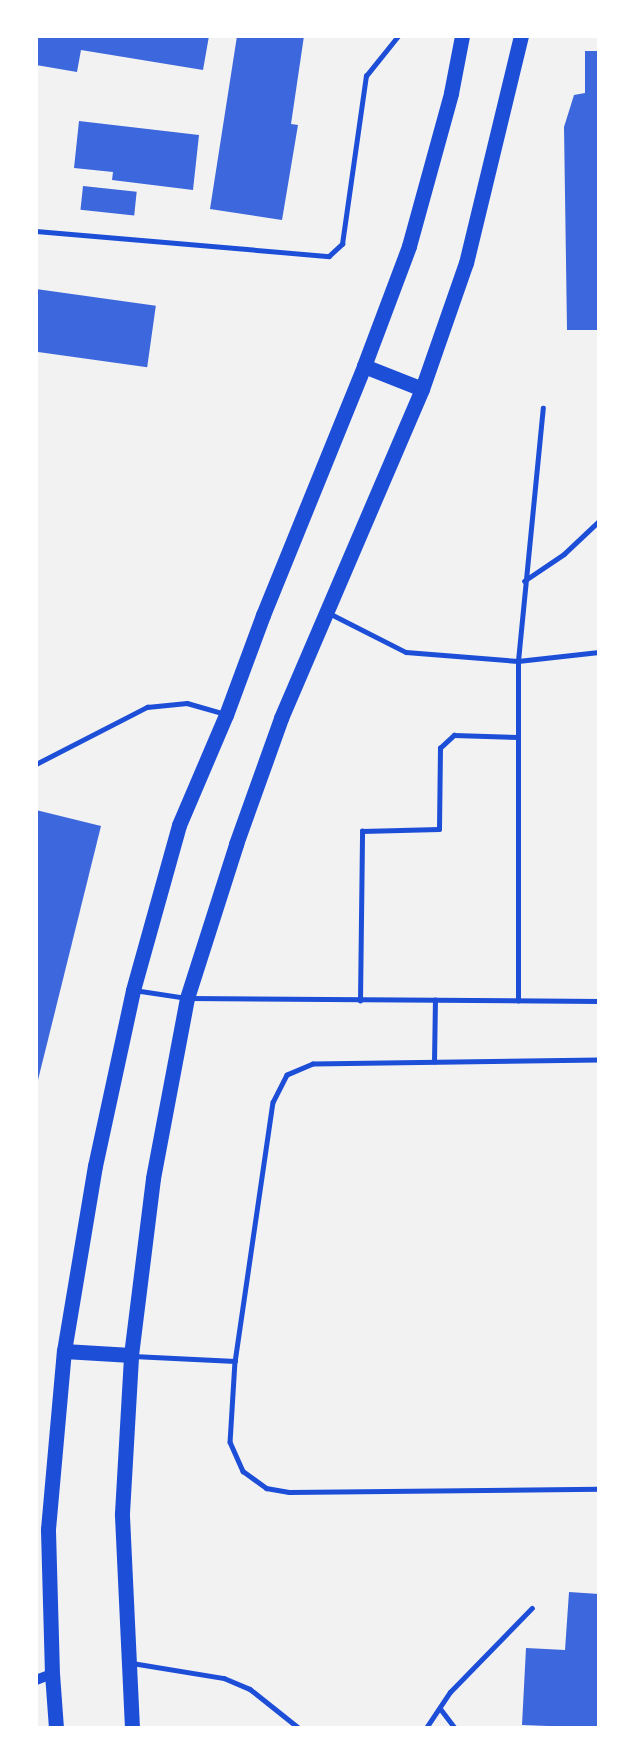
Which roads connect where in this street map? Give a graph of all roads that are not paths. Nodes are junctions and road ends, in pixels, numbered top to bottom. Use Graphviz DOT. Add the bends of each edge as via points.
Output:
graph roads {
  1 [pos="398,36"];
  2 [pos="462,36"];
  3 [pos="521,36"];
  4 [pos="36,231"];
  5 [pos="364,366"];
  6 [pos="422,389"];
  7 [pos="543,408"];
  8 [pos="599,521"];
  9 [pos="524,581"];
  10 [pos="326,611"];
  11 [pos="599,652"];
  12 [pos="518,661"];
  13 [pos="226,715"];
  14 [pos="518,737"];
  15 [pos="36,764"];
  16 [pos="133,990"];
  17 [pos="187,998"];
  18 [pos="435,1000"];
  19 [pos="518,1000"];
  20 [pos="360,1001"];
  21 [pos="599,1001"];
  22 [pos="599,1060"];
  23 [pos="434,1062"];
  24 [pos="64,1351"];
  25 [pos="131,1355"];
  26 [pos="235,1361"];
  27 [pos="599,1489"];
  28 [pos="532,1608"];
  29 [pos="127,1662"];
  30 [pos="52,1674"];
  31 [pos="36,1680"];
  32 [pos="440,1708"];
  33 [pos="56,1728"];
  34 [pos="132,1728"];
  35 [pos="299,1728"];
  36 [pos="426,1728"];
  37 [pos="455,1728"];
  1 -- 4 [label="lane" via="366,76 342,244 329,256"];
  2 -- 5 [label="main road" via="451,93 409,246"];
  3 -- 6 [label="main road" via="466,264"];
  5 -- 6 [label="main road"];
  5 -- 13 [label="main road"];
  6 -- 10 [label="main road"];
  7 -- 9 [label="lane"];
  8 -- 9 [label="lane" via="564,554"];
  9 -- 12 [label="lane"];
  10 -- 12 [label="lane" via="406,652"];
  10 -- 17 [label="main road" via="277,729"];
  11 -- 12 [label="lane"];
  12 -- 14 [label="lane"];
  13 -- 15 [label="lane" via="187,703 147,707"];
  13 -- 16 [label="main road" via="179,825"];
  14 -- 19 [label="lane"];
  14 -- 20 [label="lane" via="454,735 440,748 439,829 362,831"];
  16 -- 17 [label="lane"];
  16 -- 24 [label="main road" via="95,1166"];
  17 -- 20 [label="lane"];
  17 -- 25 [label="main road" via="153,1178"];
  18 -- 19 [label="lane"];
  18 -- 20 [label="lane"];
  18 -- 23 [label="lane"];
  19 -- 21 [label="lane"];
  22 -- 23 [label="lane"];
  23 -- 26 [label="lane" via="313,1064 287,1075 273,1102"];
  24 -- 25 [label="main road"];
  24 -- 30 [label="main road" via="48,1529"];
  25 -- 26 [label="lane"];
  25 -- 29 [label="main road" via="122,1513"];
  26 -- 27 [label="lane" via="230,1442 243,1471 266,1488 289,1492"];
  28 -- 32 [label="lane" via="450,1692"];
  29 -- 34 [label="main road"];
  29 -- 35 [label="lane" via="224,1678 250,1689"];
  30 -- 31 [label="street"];
  30 -- 33 [label="main road"];
  32 -- 36 [label="lane"];
  32 -- 37 [label="lane"];
}
